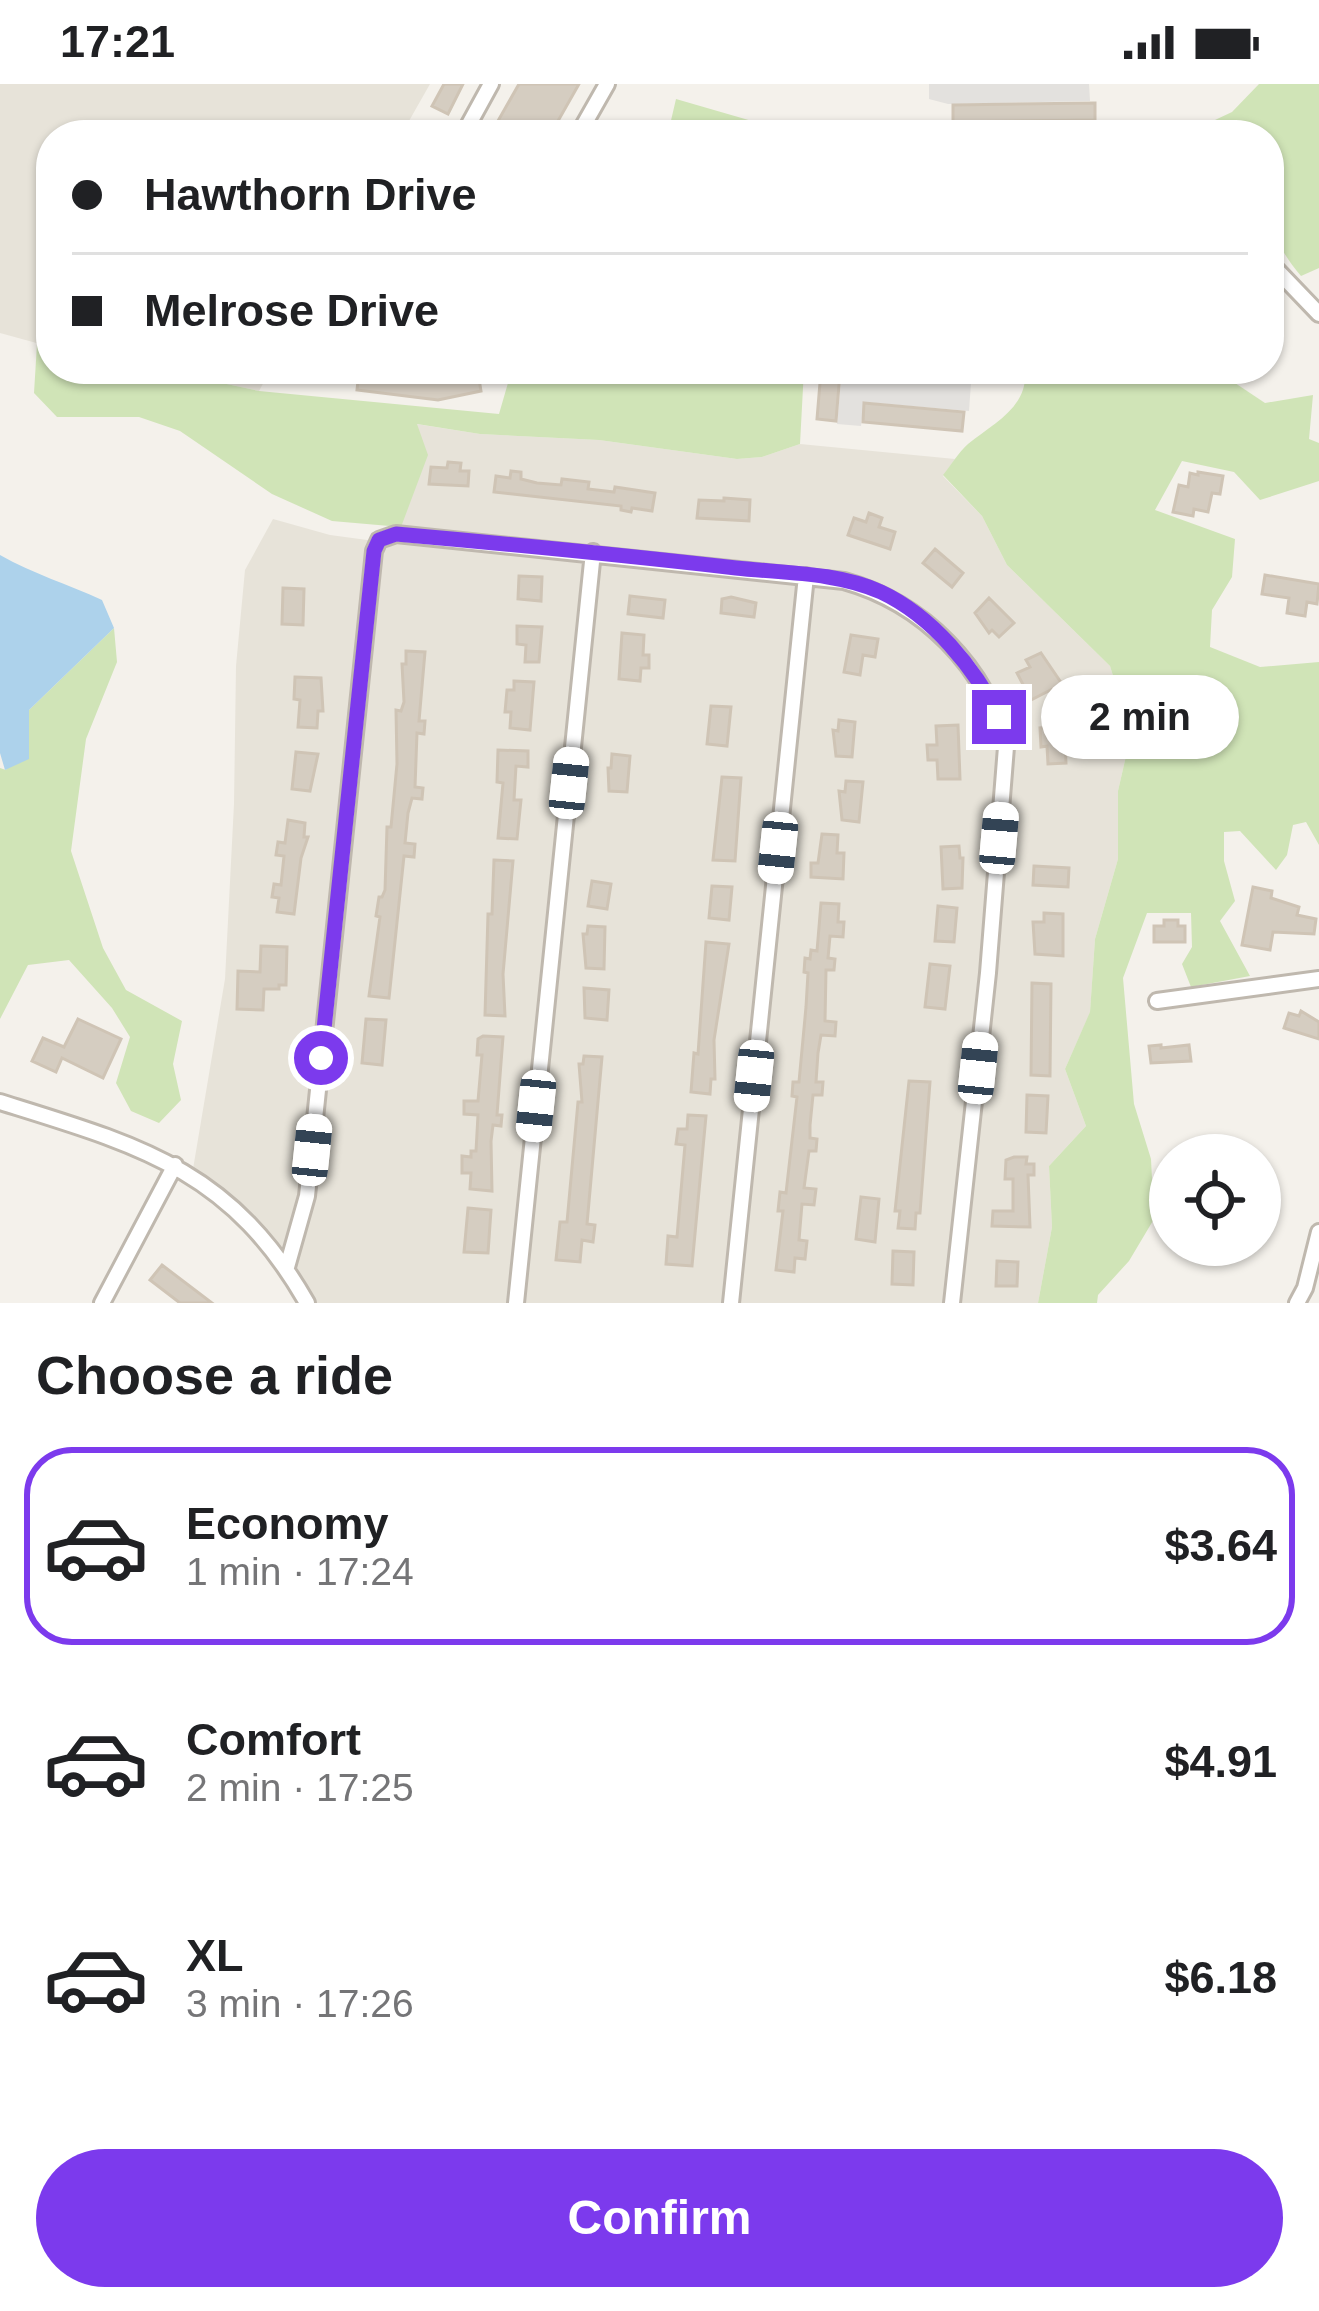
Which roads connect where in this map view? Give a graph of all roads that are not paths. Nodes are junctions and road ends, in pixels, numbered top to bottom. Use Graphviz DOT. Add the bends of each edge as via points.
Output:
graph roads {
  1 [pos="491,84"];
  2 [pos="607,84"];
  3 [pos="471,120"];
  4 [pos="587,120"];
  5 [pos="1284,277"];
  6 [pos="1319,314"];
  7 [pos="593,552"];
  8 [pos="806,576"];
  9 [pos="1319,979"];
  10 [pos="1157,1001"];
  11 [pos="0,1102"];
  12 [pos="175,1165"];
  13 [pos="1319,1232"];
  14 [pos="287,1268"];
  15 [pos="102,1303"];
  16 [pos="308,1303"];
  17 [pos="516,1303"];
  18 [pos="731,1303"];
  19 [pos="952,1303"];
  20 [pos="1297,1303"];
  1 -- 3 [label="street"];
  2 -- 4 [label="street"];
  5 -- 6 [label="street"];
  7 -- 8 [label="street"];
  7 -- 14 [label="street" via="396,534 374,551 307,1196"];
  7 -- 17 [label="street"];
  8 -- 18 [label="street"];
  8 -- 19 [label="street" via="878,591 920,618 985,688 1006,747"];
  9 -- 10 [label="street"];
  11 -- 12 [label="street"];
  12 -- 14 [label="street" via="227,1202"];
  12 -- 15 [label="street"];
  13 -- 20 [label="street"];
  14 -- 16 [label="street"];
}
